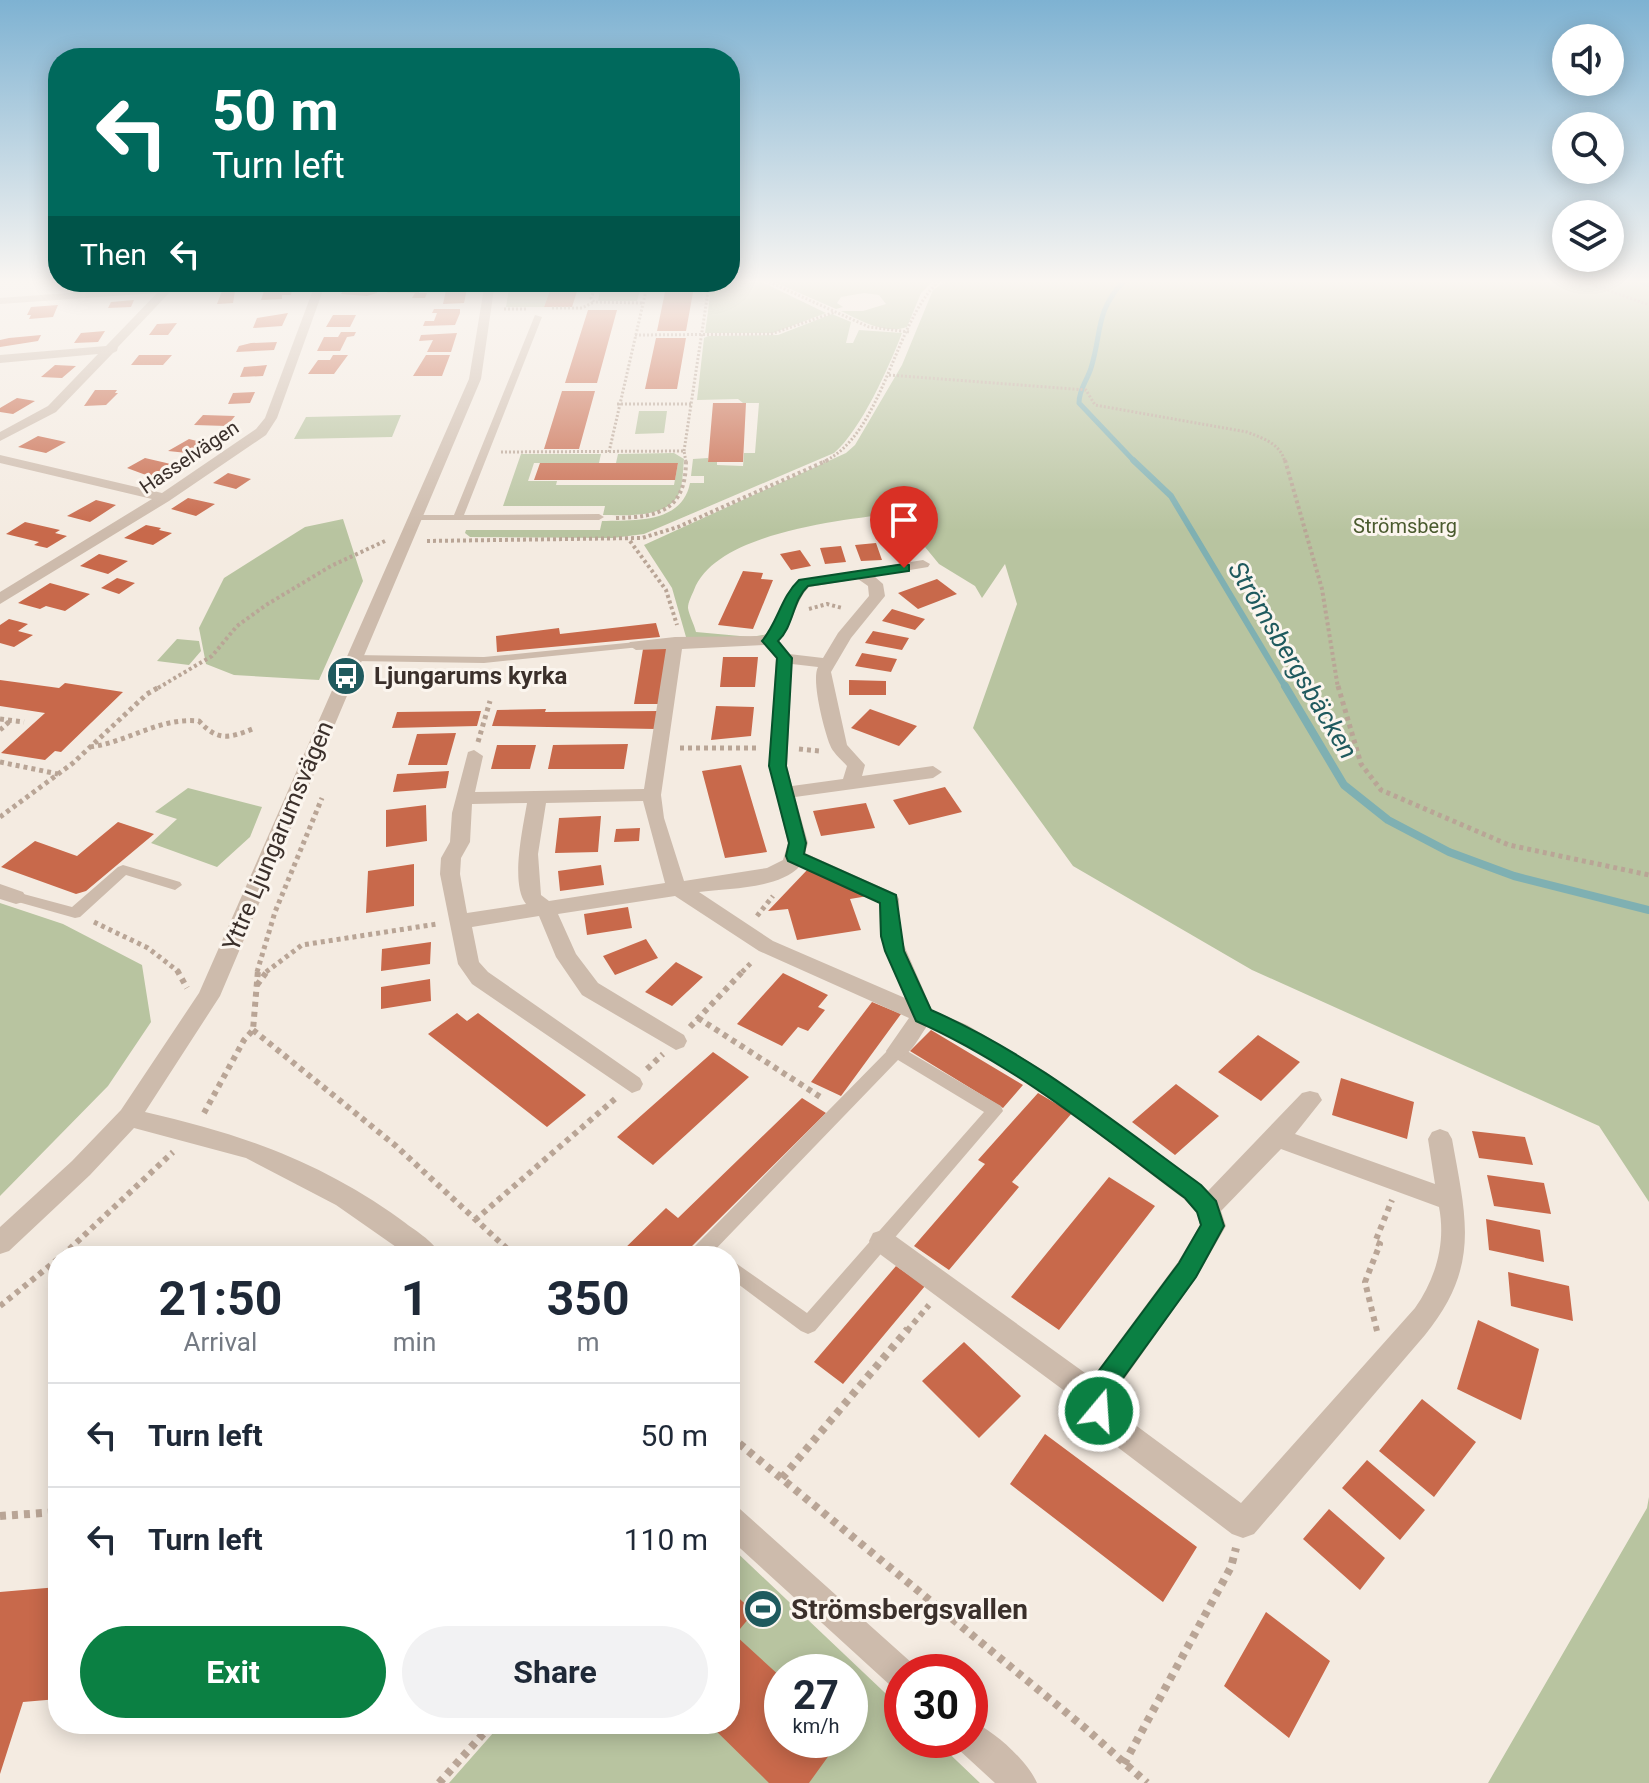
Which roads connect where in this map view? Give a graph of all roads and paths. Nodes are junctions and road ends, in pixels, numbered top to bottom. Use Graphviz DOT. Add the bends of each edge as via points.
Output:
graph roads {
  1 [pos="97,365"];
  2 [pos="290,365"];
  3 [pos="477,365"];
  4 [pos="519,365"];
  5 [pos="627,365"];
  6 [pos="697,365"];
  7 [pos="894,365"];
  8 [pos="889,375"];
  9 [pos="617,404"];
  10 [pos="692,404"];
  11 [pos="0,437"];
  12 [pos="684,451"];
  13 [pos="484,452"];
  14 [pos="609,452"];
  15 [pos="0,459"];
  16 [pos="164,498"];
  17 [pos="599,517"];
  18 [pos="414,518"];
  19 [pos="458,518"];
  20 [pos="629,540"];
  21 [pos="404,541"];
  22 [pos="923,564"];
  23 [pos="859,573"];
  24 [pos="0,599"];
  25 [pos="869,606"];
  26 [pos="785,616"];
  27 [pos="770,641"];
  28 [pos="675,642"];
  29 [pos="636,645"];
  30 [pos="354,658"];
  31 [pos="784,658"];
  32 [pos="826,663"];
  33 [pos="490,701"];
  34 [pos="0,719"];
  35 [pos="11,720"];
  36 [pos="24,722"];
  37 [pos="255,728"];
  38 [pos="0,730"];
  39 [pos="89,747"];
  40 [pos="659,747"];
  41 [pos="778,748"];
  42 [pos="841,749"];
  43 [pos="474,756"];
  44 [pos="0,762"];
  45 [pos="933,772"];
  46 [pos="58,774"];
  47 [pos="850,784"];
  48 [pos="783,793"];
  49 [pos="652,795"];
  50 [pos="465,798"];
  51 [pos="537,798"];
  52 [pos="0,817"];
  53 [pos="789,863"];
  54 [pos="1649,875"];
  55 [pos="175,885"];
  56 [pos="676,887"];
  57 [pos="8,894"];
  58 [pos="545,908"];
  59 [pos="75,913"];
  60 [pos="461,921"];
  61 [pos="743,932"];
  62 [pos="766,946"];
  63 [pos="254,989"];
  64 [pos="209,996"];
  65 [pos="923,1015"];
  66 [pos="698,1018"];
  67 [pos="253,1030"];
  68 [pos="676,1041"];
  69 [pos="897,1051"];
  70 [pos="632,1084"];
  71 [pos="1310,1100"];
  72 [pos="839,1110"];
  73 [pos="129,1117"];
  74 [pos="1277,1138"];
  75 [pos="1440,1139"];
  76 [pos="1399,1180"];
  77 [pos="1450,1200"];
  78 [pos="1208,1208"];
  79 [pos="475,1220"];
  80 [pos="882,1241"];
  81 [pos="0,1243"];
  82 [pos="416,1246"];
  83 [pos="504,1246"];
  84 [pos="713,1246"];
  85 [pos="48,1267"];
  86 [pos="740,1274"];
  87 [pos="944,1287"];
  88 [pos="0,1306"];
  89 [pos="1383,1360"];
  90 [pos="1095,1397"];
  91 [pos="740,1444"];
  92 [pos="782,1478"];
  93 [pos="48,1513"];
  94 [pos="0,1516"];
  95 [pos="1243,1523"];
  96 [pos="740,1528"];
  97 [pos="884,1659"];
  98 [pos="483,1734"];
  99 [pos="988,1754"];
  100 [pos="1124,1764"];
  101 [pos="439,1783"];
  102 [pos="1020,1783"];
  103 [pos="1147,1783"];
  1 -- 11 [label="street" via="52,409"];
  2 -- 16 [label="street, Hasselvägen" via="271,418 247,444"];
  3 -- 18 [label="street, Yttre Ljungarumsvägen"];
  4 -- 13 [label="lane"];
  5 -- 9 [label="path"];
  6 -- 10 [label="path"];
  7 -- 8 [label="path"];
  8 -- 20 [label="path" via="847,447 836,456 678,527"];
  8 -- 54 [label="path" via="1086,390 1095,405 1121,412 1260,434 1282,451 1322,589 1346,718 1361,764 1381,790 1509,845"];
  9 -- 10 [label="path"];
  9 -- 14 [label="path"];
  10 -- 12 [label="path"];
  12 -- 14 [label="path"];
  12 -- 17 [label="path" via="685,485 677,503 645,516"];
  13 -- 14 [label="path"];
  13 -- 19 [label="lane"];
  15 -- 16 [label="street"];
  16 -- 24 [label="street, Hasselvägen"];
  17 -- 19 [label="lane"];
  18 -- 19 [label="lane"];
  18 -- 21 [label="street, Yttre Ljungarumsvägen"];
  20 -- 21 [label="path"];
  20 -- 28 [label="path" via="671,597 678,623"];
  21 -- 30 [label="street, Yttre Ljungarumsvägen"];
  21 -- 39 [label="path" via="372,545 291,588 237,626 212,656 147,694"];
  22 -- 23 [label="street"];
  23 -- 25 [label="street" via="877,589"];
  23 -- 26 [label="street" via="804,583 794,592"];
  25 -- 26 [label="path" via="852,601 845,609 827,604"];
  25 -- 32 [label="street"];
  26 -- 27 [label="street"];
  27 -- 28 [label="street"];
  27 -- 31 [label="street"];
  28 -- 29 [label="street"];
  28 -- 40 [label="street"];
  29 -- 30 [label="lane" via="484,660"];
  30 -- 64 [label="street, Yttre Ljungarumsvägen"];
  31 -- 32 [label="street"];
  31 -- 41 [label="street"];
  32 -- 42 [label="street" via="828,704"];
  33 -- 43 [label="path"];
  34 -- 35 [label="path"];
  35 -- 36 [label="path"];
  35 -- 38 [label="path"];
  37 -- 39 [label="path" via="220,736 199,721 172,719 119,744"];
  39 -- 46 [label="path"];
  40 -- 41 [label="path"];
  40 -- 49 [label="street"];
  41 -- 42 [label="path"];
  41 -- 48 [label="street"];
  42 -- 47 [label="street" via="856,765"];
  43 -- 50 [label="street"];
  44 -- 46 [label="path"];
  45 -- 47 [label="street"];
  46 -- 52 [label="path"];
  47 -- 48 [label="street"];
  48 -- 53 [label="street" via="798,843"];
  49 -- 51 [label="street"];
  49 -- 56 [label="street"];
  50 -- 51 [label="street"];
  50 -- 60 [label="street" via="450,874"];
  51 -- 58 [label="street" via="529,883 531,898"];
  53 -- 56 [label="street" via="698,887"];
  53 -- 61 [label="path" via="789,877"];
  53 -- 65 [label="street" via="889,899 894,951"];
  55 -- 59 [label="lane" via="123,870"];
  56 -- 58 [label="street"];
  56 -- 61 [label="street"];
  57 -- 59 [label="lane"];
  58 -- 60 [label="street"];
  58 -- 68 [label="street" via="567,957 590,989"];
  59 -- 64 [label="path" via="179,970 188,993"];
  60 -- 63 [label="path" via="302,945 270,967"];
  60 -- 70 [label="street" via="469,964 480,978"];
  61 -- 62 [label="street"];
  62 -- 65 [label="street"];
  62 -- 66 [label="path"];
  64 -- 73 [label="street, Yttre Ljungarumsvägen"];
  65 -- 69 [label="street"];
  65 -- 78 [label="street" via="1038,1078"];
  66 -- 68 [label="path"];
  66 -- 72 [label="path"];
  67 -- 79 [label="path" via="396,1146"];
  68 -- 70 [label="path"];
  69 -- 72 [label="lane"];
  69 -- 80 [label="lane" via="995,1111"];
  70 -- 79 [label="path"];
  71 -- 74 [label="street"];
  72 -- 84 [label="lane"];
  73 -- 81 [label="street, Yttre Ljungarumsvägen"];
  73 -- 82 [label="street" via="252,1150 326,1186"];
  74 -- 76 [label="street"];
  74 -- 78 [label="street"];
  75 -- 77 [label="street"];
  76 -- 77 [label="street"];
  76 -- 89 [label="path" via="1365,1282"];
  77 -- 89 [label="street" via="1457,1230 1437,1296"];
  78 -- 90 [label="street" via="1213,1226 1187,1270"];
  79 -- 83 [label="path"];
  80 -- 86 [label="lane" via="808,1325"];
  80 -- 87 [label="street"];
  85 -- 88 [label="path"];
  87 -- 90 [label="street"];
  87 -- 92 [label="path"];
  89 -- 95 [label="street"];
  90 -- 95 [label="street" via="1105,1420"];
  91 -- 92 [label="path"];
  92 -- 100 [label="path"];
  93 -- 94 [label="path"];
  95 -- 100 [label="path" via="1231,1567"];
  96 -- 97 [label="street"];
  98 -- 101 [label="path"];
  99 -- 102 [label="street"];
  100 -- 103 [label="path"];
}
